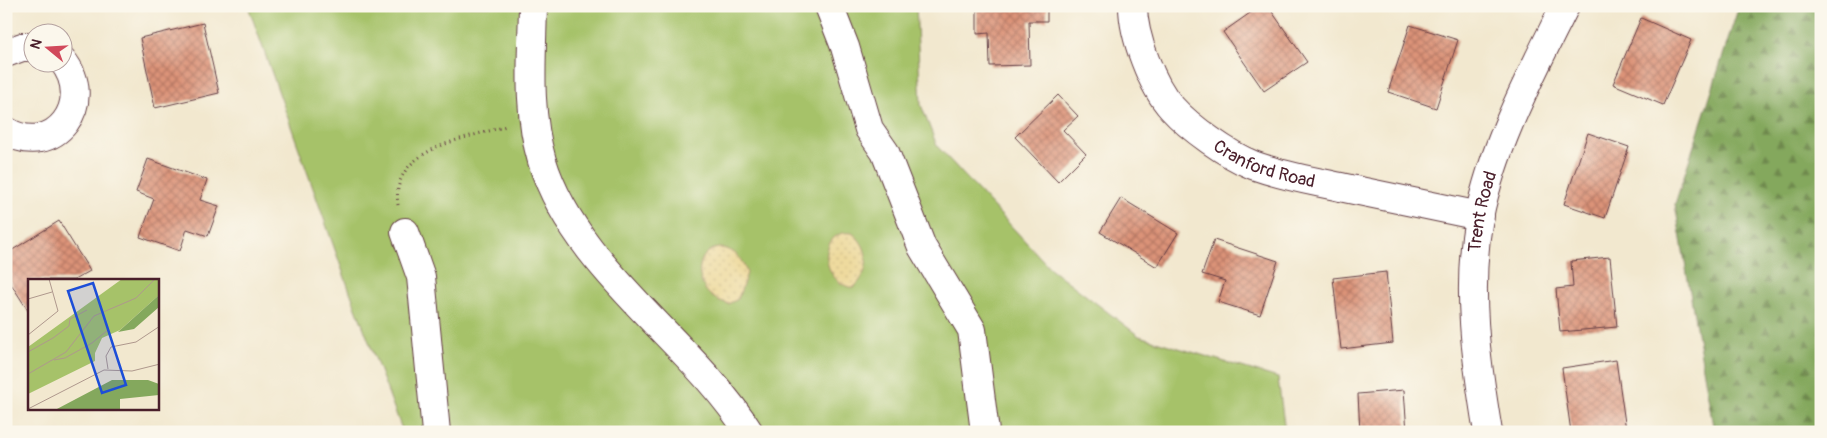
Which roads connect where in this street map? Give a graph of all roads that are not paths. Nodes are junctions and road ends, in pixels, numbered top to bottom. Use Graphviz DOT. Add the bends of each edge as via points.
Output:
graph roads {
  1 [pos="533,6"];
  2 [pos="829,6"];
  3 [pos="1133,6"];
  4 [pos="1565,6"];
  5 [pos="22,47"];
  6 [pos="6,53"];
  7 [pos="71,72"];
  8 [pos="6,131"];
  9 [pos="1480,216"];
  10 [pos="405,232"];
  11 [pos="436,432"];
  12 [pos="749,432"];
  13 [pos="985,432"];
  14 [pos="1488,432"];
  1 -- 12 [label="street" via="533,117 550,182 579,233 610,273 721,394"];
  2 -- 13 [label="street" via="845,46 869,129 885,152 922,247 972,330"];
  3 -- 9 [label="street, Cranford Road" via="1141,48 1171,108 1222,146 1252,164 1292,176"];
  4 -- 9 [label="street, Trent Road" via="1502,142"];
  5 -- 6 [label="street"];
  7 -- 8 [label="street" via="76,88 75,104 69,118 58,129 45,137 29,139"];
  9 -- 14 [label="street, Trent Road" via="1474,263 1473,330"];
  10 -- 11 [label="street" via="421,277"];
}
